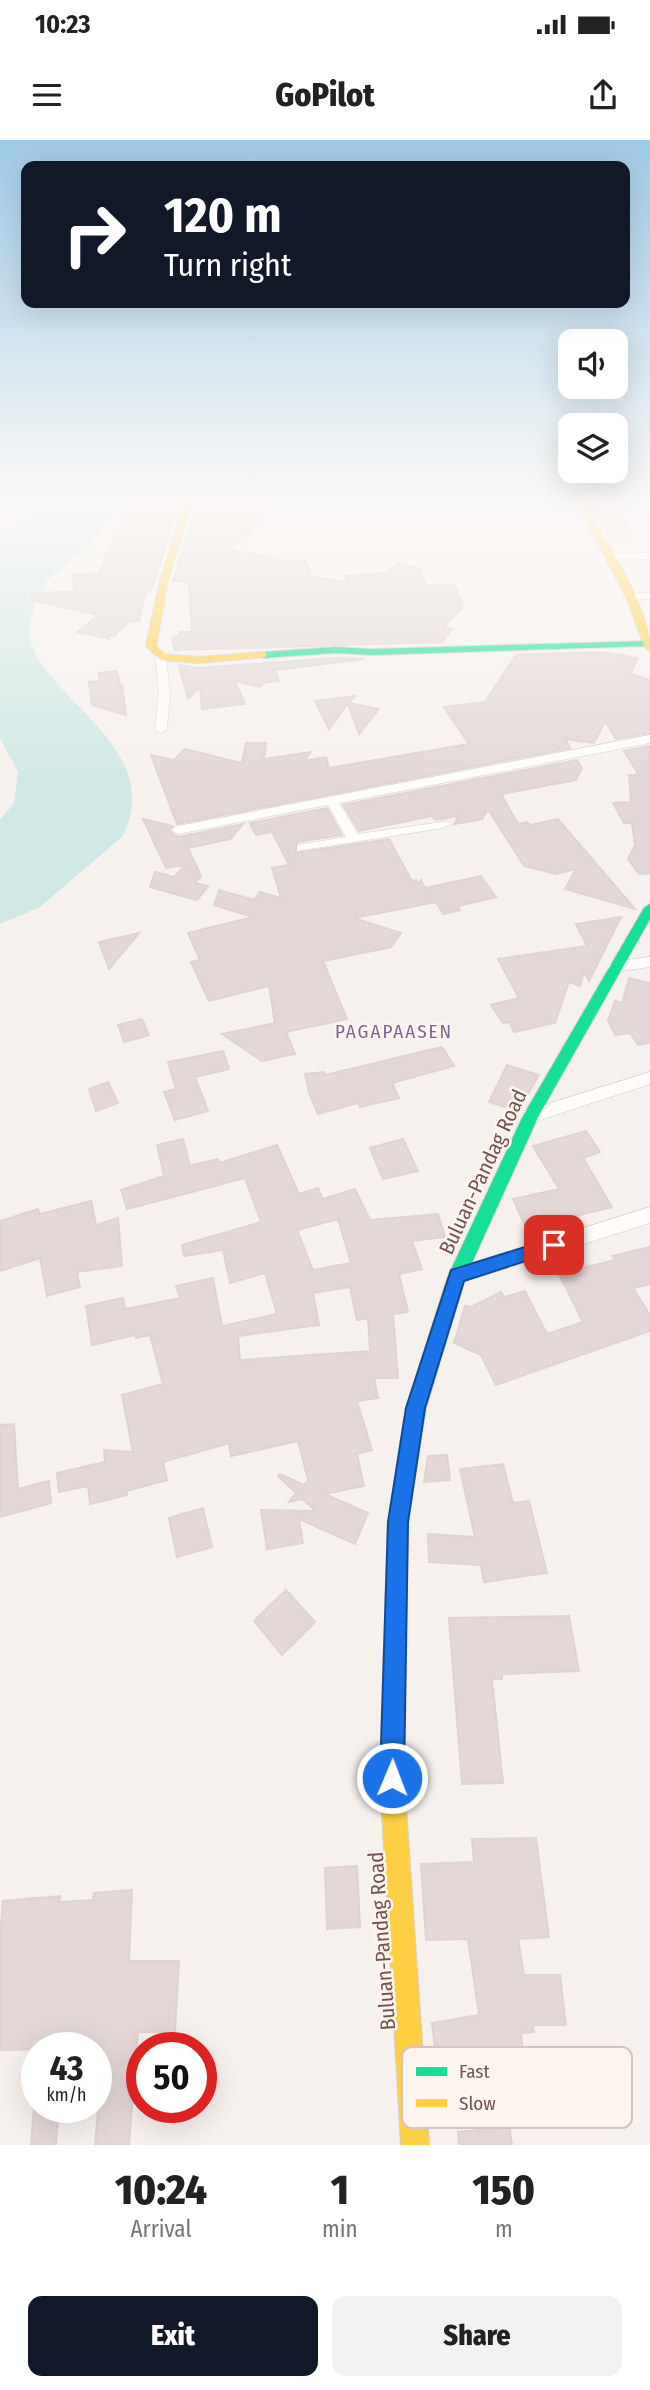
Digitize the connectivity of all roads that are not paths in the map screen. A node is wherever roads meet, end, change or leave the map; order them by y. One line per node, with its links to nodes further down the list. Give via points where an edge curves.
1 (161, 595): 5 (main road, via 151,646)
2 (650, 596): 3 (street)
3 (631, 597): 4 (main road)
4 (649, 646): 5 (main road, via 335,650 198,660)
5 (161, 657): 6 (street, via 165,674)
6 (161, 729)
7 (650, 739): 8 (street)
8 (332, 801): 10 (street); 11 (street)
9 (443, 824): 11 (street)
10 (178, 831)
11 (353, 838): 12 (street)
12 (302, 848)
13 (650, 908): 15 (main road, Buluan-Pandag Road)
14 (650, 962): 15 (street)
15 (614, 967): 17 (main road, Buluan-Pandag Road)
16 (650, 1078): 17 (street)
17 (531, 1116): 19 (main road, Buluan-Pandag Road)
18 (650, 1215): 19 (street)
19 (457, 1276): 20 (main road, Buluan-Pandag Road, via 416,1408 398,1522 392,1778)
20 (409, 2047)

